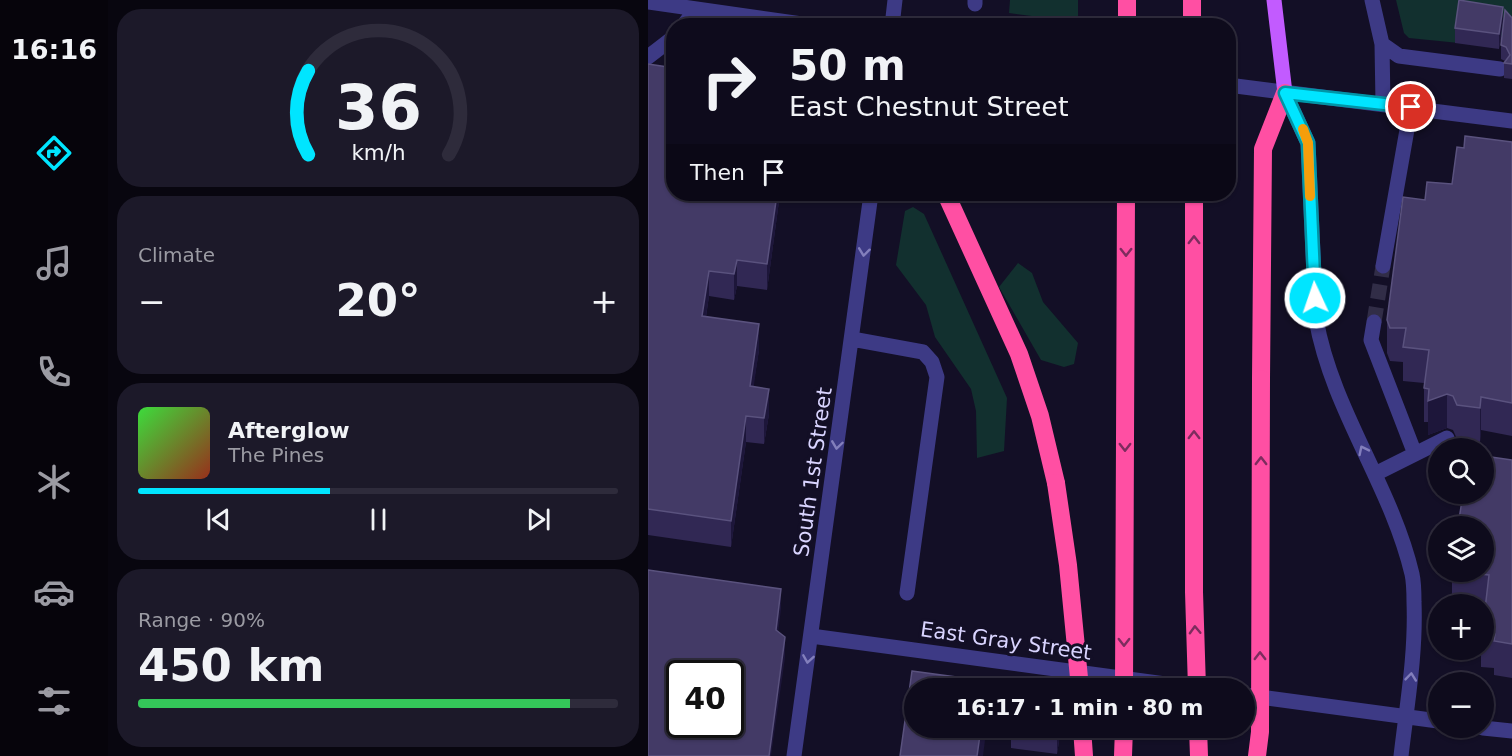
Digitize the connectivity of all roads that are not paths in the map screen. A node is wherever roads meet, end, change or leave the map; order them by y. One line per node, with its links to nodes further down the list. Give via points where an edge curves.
1 (895, 0): 11 (street)
2 (1127, 0): 12 (highway)
3 (1192, 0): 13 (highway)
4 (1274, 0): 19 (main road)
5 (1372, 0): 15 (street)
6 (648, 2): 7 (street)
7 (678, 3): 8 (street)
8 (695, 10): 9 (street); 10 (street)
9 (689, 18)
10 (756, 18)
11 (892, 18)
12 (1127, 18)
13 (1192, 18)
14 (666, 43): 16 (street)
15 (1382, 44): 17 (street, via 1399,56); 20 (street)
16 (648, 57)
17 (1500, 69)
18 (1236, 86): 19 (street)
19 (1285, 93): 20 (street); 32 (street, one-way to 19, via 1341,405 1321,348 1316,319 1308,143); 51 (highway, one-way to 19, bridge, via 1263,149)
20 (1383, 104): 21 (street)
21 (1411, 107): 22 (street); 27 (street)
22 (1512, 121)
23 (870, 201): 29 (street, South 1st Street, one-way to 29)
24 (949, 201): 35 (highway, bridge, via 1019,354 1040,416 1056,483)
25 (1126, 201): 37 (highway, one-way to 37, bridge)
26 (1194, 201): 38 (highway, one-way to 26)
27 (1383, 266)
28 (1374, 322): 31 (street, via 1371,340)
29 (852, 339): 33 (street, via 923,352 933,362 937,376); 34 (street, South 1st Street, one-way to 34)
30 (1428, 448): 31 (street)
31 (1415, 454): 32 (street)
32 (1375, 474): 40 (street, one-way to 32, via 1415,629 1413,577)
33 (908, 593)
34 (811, 636): 36 (street, East Gray Street); 47 (street, South 1st Street, one-way to 47)
35 (1079, 678)
36 (1122, 678)
37 (1124, 678)
38 (1196, 678)
39 (1255, 696): 40 (street)
40 (1406, 717): 41 (street); 52 (street)
41 (1428, 720)
42 (1494, 729): 43 (street)
43 (1512, 731)
44 (1083, 738): 48 (highway)
45 (1124, 738): 49 (highway)
46 (1198, 738): 50 (highway)
47 (794, 756)
48 (1084, 756)
49 (1124, 756)
50 (1199, 756)
51 (1257, 756)
52 (1401, 756)

